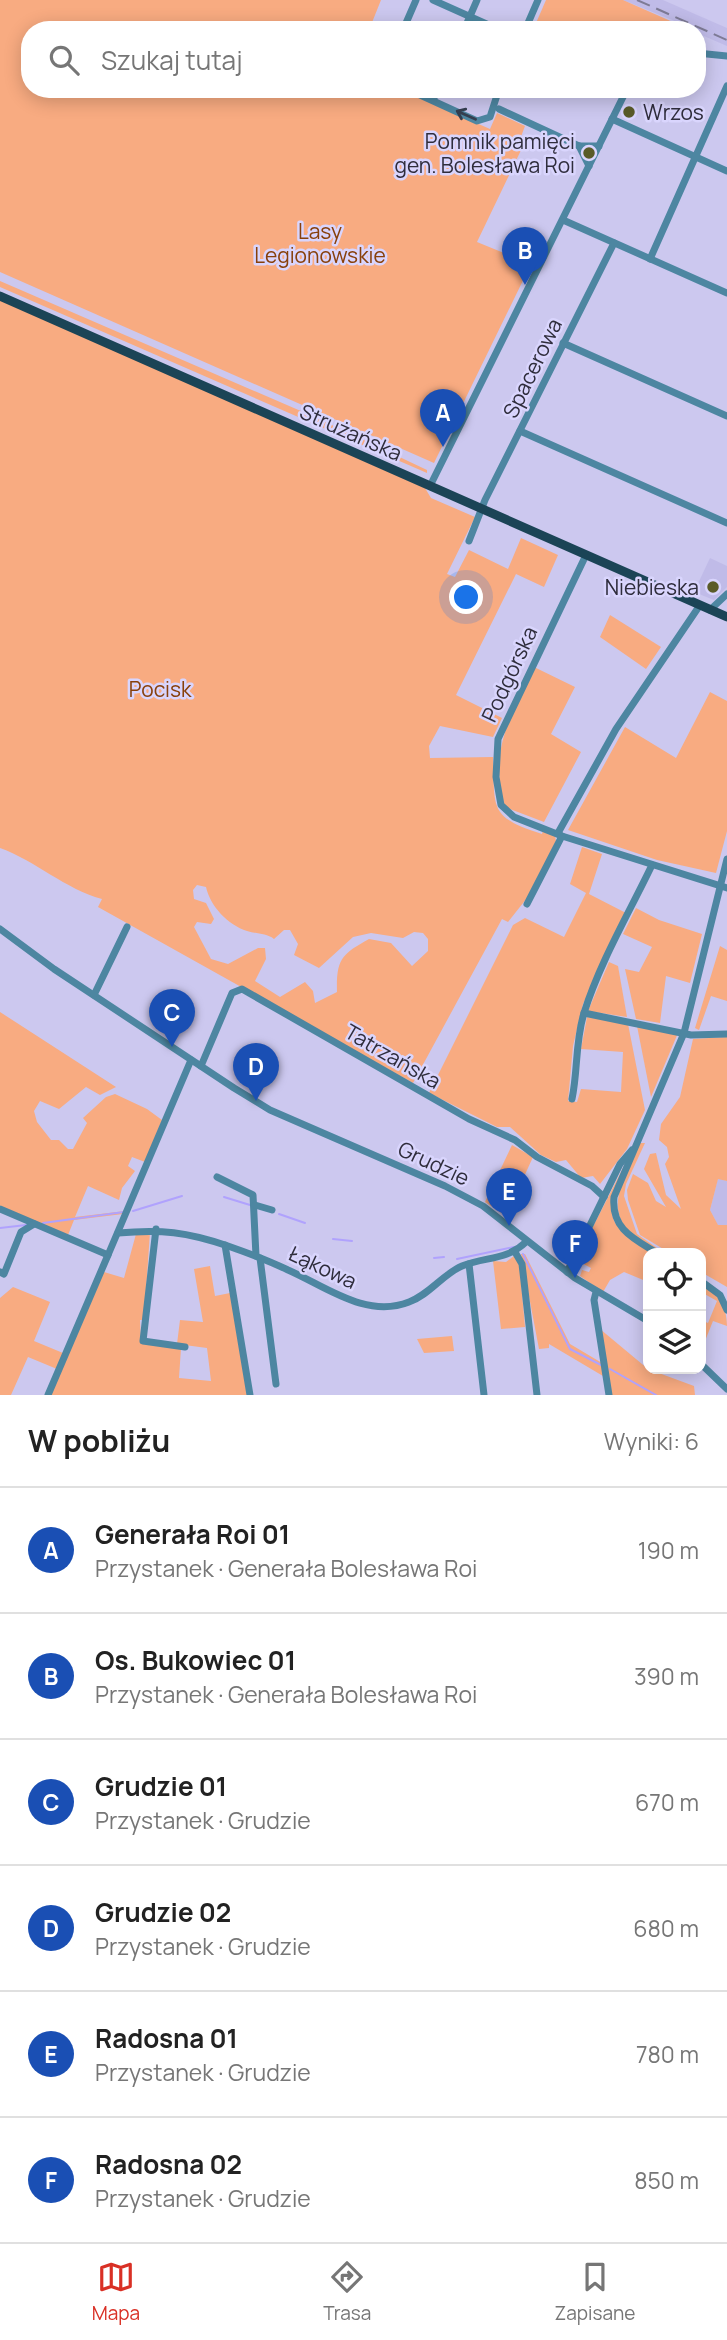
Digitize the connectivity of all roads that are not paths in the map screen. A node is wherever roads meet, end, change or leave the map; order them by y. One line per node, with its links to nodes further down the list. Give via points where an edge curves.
1 (416, 0): 6 (street)
2 (433, 0): 5 (street)
3 (477, 0): 5 (street)
4 (538, 0): 9 (street)
5 (470, 17): 7 (street); 8 (street)
6 (407, 21)
7 (468, 21)
8 (479, 21)
9 (529, 21)
10 (706, 54): 11 (street)
11 (727, 56)
12 (727, 86): 21 (street)
13 (428, 98): 16 (street)
14 (498, 98): 17 (street)
15 (622, 98): 18 (street)
16 (433, 100): 17 (street, one-way to 16, via 490,117 477,121)
17 (496, 108): 19 (street)
18 (612, 119): 20 (street); 21 (street)
19 (579, 146): 20 (street); 22 (street)
20 (598, 146): 22 (street)
21 (695, 157): 23 (street); 26 (street)
22 (589, 166): 24 (street)
23 (727, 171)
24 (562, 220): 25 (street); 32 (street)
25 (614, 243): 26 (street); 29 (street, Spacerowa)
26 (650, 259): 27 (street)
27 (727, 293)
28 (0, 296): 32 (main road, Strużańska)
29 (563, 343): 30 (street); 31 (street, Spacerowa)
30 (727, 416)
31 (520, 431): 33 (street, Spacerowa); 34 (street)
32 (430, 486): 33 (main road, Strużańska)
33 (481, 509): 35 (street, Spacerowa); 36 (main road, Strużańska)
34 (727, 523)
35 (469, 541)
36 (586, 555): 38 (main road, Strużańska); 41 (street, Podgórska, via 498,739 501,805 507,812)
37 (727, 593): 39 (street)
38 (699, 605): 39 (main road, Strużańska); 41 (street, via 617,729)
39 (710, 610): 40 (main road, Strużańska)
40 (727, 617)
41 (560, 834): 43 (street); 45 (street)
42 (727, 859): 44 (street)
43 (652, 865): 44 (street); 49 (street)
44 (724, 886): 50 (street)
45 (527, 904)
46 (127, 927): 48 (street)
47 (0, 929): 48 (street, Grudzie)
48 (94, 995): 52 (street, Grudzie)
49 (584, 1013): 50 (street); 54 (street)
50 (684, 1033): 51 (street); 55 (street)
51 (727, 1034)
52 (191, 1060): 53 (street, Grudzie); 63 (street)
53 (201, 1066): 57 (street, Tatrzańska, via 232,993 242,989 514,1140 592,1186); 64 (street, Grudzie, via 270,1110 483,1206)
54 (572, 1099)
55 (634, 1149): 57 (street, via 620,1164); 66 (street, via 614,1198 614,1211 622,1230)
56 (217, 1177): 58 (street, via 249,1192)
57 (604, 1198): 71 (street)
58 (255, 1205): 60 (street); 69 (street, Łąkowa)
59 (0, 1209): 61 (street)
60 (272, 1210)
61 (34, 1224): 68 (street); 72 (street, via 21,1232)
62 (156, 1229): 63 (street, Łąkowa); 65 (street, Łąkowa); 78 (street, via 144,1341)
63 (118, 1233): 68 (street)
64 (526, 1242): 67 (street, Łąkowa); 71 (street, Grudzie)
65 (225, 1245): 69 (street, Łąkowa); 83 (street)
66 (649, 1248)
67 (515, 1252): 70 (street, Łąkowa); 85 (street, via 522,1264)
68 (108, 1255): 82 (street)
69 (258, 1257): 70 (street, Łąkowa, via 336,1296 387,1306 410,1302 450,1272); 80 (street)
70 (469, 1264): 84 (street)
71 (567, 1272): 74 (street, Grudzie)
72 (2, 1273)
73 (706, 1284): 75 (street)
74 (596, 1292): 77 (street, Grudzie); 86 (street)
75 (726, 1302): 76 (street)
76 (727, 1310)
77 (643, 1318)
78 (185, 1347)
79 (706, 1369): 81 (street)
80 (276, 1384)
81 (727, 1389)
82 (48, 1395)
83 (250, 1395)
84 (484, 1395)
85 (537, 1395)
86 (609, 1395)

